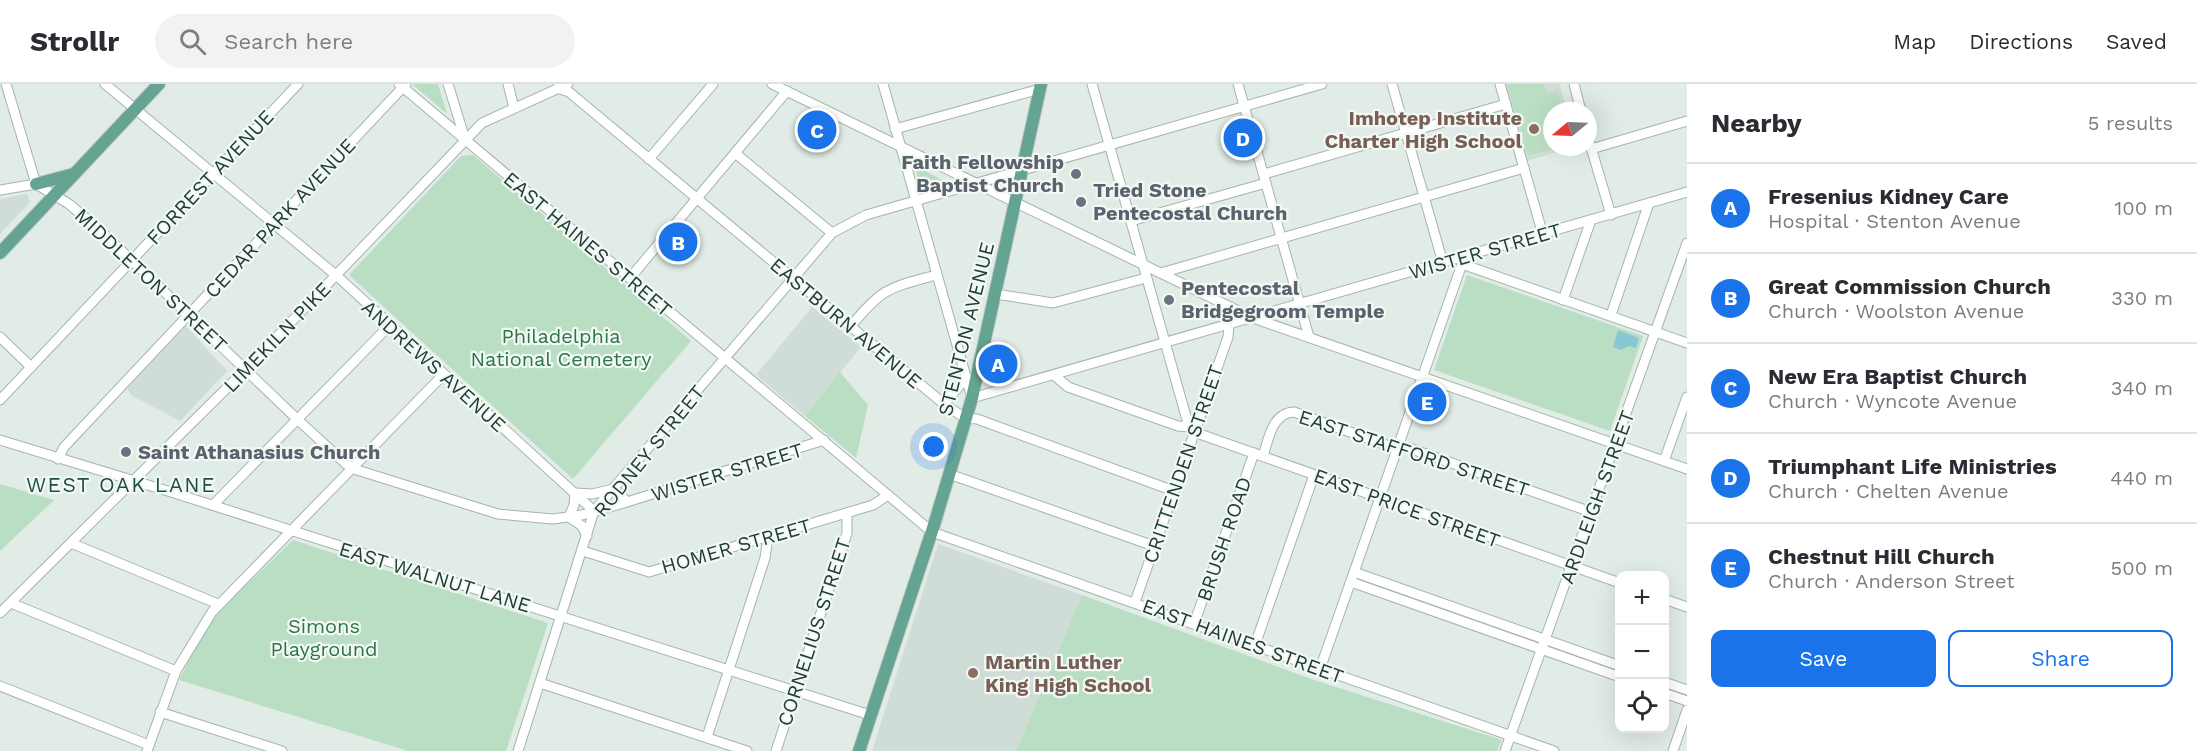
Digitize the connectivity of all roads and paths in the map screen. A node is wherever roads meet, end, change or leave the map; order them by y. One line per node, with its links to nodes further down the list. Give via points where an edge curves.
1 (6, 84): 42 (street)
2 (105, 84): 25 (street, ANDREWS AVENUE)
3 (159, 84): 25 (main road)
4 (298, 84): 38 (street, FORREST AVENUE)
5 (448, 84): 29 (street)
6 (508, 84): 24 (street)
7 (568, 84): 18 (street, LIMEKILN PIKE)
8 (713, 84): 35 (street)
9 (772, 84): 20 (street)
10 (883, 84): 27 (street)
11 (1092, 84): 30 (street)
12 (1238, 84): 23 (street)
13 (1322, 84): 23 (street)
14 (1392, 84): 28 (street)
15 (1500, 84): 22 (street)
16 (1574, 84): 21 (street)
17 (403, 85): 29 (street, EAST HAINES STREET); 54 (street, CEDAR PARK AVENUE)
18 (556, 87): 24 (street, LIMEKILN PIKE); 35 (street, EASTBURN AVENUE, via 570,92)
19 (1040, 87): 27 (street); 37 (main road, STENTON AVENUE)
20 (787, 91): 31 (street); 33 (street)
21 (1579, 102)
22 (1506, 104): 28 (street); 36 (street)
23 (1244, 106): 30 (street); 40 (street)
24 (514, 108): 29 (street, LIMEKILN PIKE, via 482,123)
25 (135, 109): 38 (street, ANDREWS AVENUE); 39 (main road)
26 (1687, 121): 32 (street)
27 (895, 129): 31 (street)
28 (1407, 132): 40 (street); 46 (street)
29 (465, 141): 66 (street, LIMEKILN PIKE); 69 (street, EAST HAINES STREET)
30 (1109, 145): 37 (street); 53 (street)
31 (900, 146): 41 (street); 48 (street)
32 (1597, 147)
33 (735, 153): 47 (street); 55 (street)
34 (1593, 156): 51 (street)
35 (649, 159): 47 (street, EASTBURN AVENUE)
36 (1524, 168): 46 (street); 56 (street)
37 (1023, 170): 41 (street); 49 (main road, STENTON AVENUE)
38 (213, 173): 54 (street, ANDREWS AVENUE); 60 (street, FORREST AVENUE)
39 (74, 174): 42 (main road); 45 (main road)
40 (1265, 178): 53 (street); 57 (street)
41 (977, 183): 48 (street); 49 (street)
42 (36, 184): 43 (street); 45 (street, MIDDLETON STREET)
43 (0, 190)
44 (1687, 192): 50 (street, WISTER STREET)
45 (54, 195): 59 (main road); 60 (street, MIDDLETON STREET)
46 (1425, 196): 57 (street); 62 (street)
47 (697, 198): 67 (street, EASTBURN AVENUE); 69 (street)
48 (916, 201): 55 (street, via 866,215); 65 (street)
49 (1017, 203): 63 (street); 70 (main road, STENTON AVENUE)
50 (1649, 203): 51 (street, WISTER STREET); 74 (street)
51 (1611, 215): 52 (street, WISTER STREET)
52 (1591, 220): 56 (street, WISTER STREET); 71 (street)
53 (1131, 221): 63 (street)
54 (275, 224): 66 (street, ANDREWS AVENUE); 73 (street, CEDAR PARK AVENUE)
55 (832, 233): 67 (street, RODNEY STREET)
56 (1543, 235): 61 (street, WISTER STREET)
57 (1282, 238): 64 (street); 72 (street)
58 (1687, 243): 79 (street, ARDLEIGH STREET)
59 (0, 253)
60 (132, 260): 73 (street, MIDDLETON STREET); 87 (street, FORREST AVENUE)
61 (1462, 261): 62 (street, WISTER STREET); 71 (street); 91 (street)
62 (1443, 263): 72 (street, WISTER STREET)
63 (1143, 264): 64 (street); 68 (street)
64 (1161, 273): 75 (street)
65 (936, 275): 78 (street, via 888,288); 86 (street)
66 (337, 276): 77 (street, ANDREWS AVENUE); 88 (street, LIMEKILN PIKE)
67 (792, 278): 78 (street, EASTBURN AVENUE); 85 (street, RODNEY STREET)
68 (1146, 278): 70 (street, via 1053,303); 83 (street)
69 (630, 279): 85 (street, EAST HAINES STREET)
70 (996, 294): 84 (main road, STENTON AVENUE)
71 (1563, 300): 74 (street)
72 (1300, 305): 75 (street, WISTER STREET); 81 (street)
73 (189, 315): 88 (street, MIDDLETON STREET); 105 (street, CEDAR PARK AVENUE, via 64,447)
74 (1611, 315): 79 (street)
75 (1253, 318): 76 (street, WISTER STREET); 81 (street)
76 (1228, 325): 83 (street, WISTER STREET); 99 (street, CRITTENDEN STREET, via 1228,337)
77 (389, 326): 89 (street, ANDREWS AVENUE); 98 (street)
78 (850, 326): 96 (street, EASTBURN AVENUE)
79 (1655, 332): 82 (street); 102 (street, ARDLEIGH STREET)
80 (0, 337): 87 (street)
81 (1309, 337): 91 (street)
82 (1687, 343)
83 (1164, 344): 90 (street, WISTER STREET); 99 (street)
84 (984, 353): 86 (street, via 973,359); 94 (main road, STENTON AVENUE)
85 (726, 358): 101 (street, EAST HAINES STREET); 112 (street, RODNEY STREET)
86 (961, 359): 92 (street)
87 (31, 367): 95 (street, FORREST AVENUE)
88 (246, 370): 98 (street, MIDDLETON STREET); 111 (street, LIMEKILN PIKE)
89 (443, 375): 107 (street); 114 (street, ANDREWS AVENUE)
90 (1054, 375): 94 (street, WISTER STREET); 99 (street, EAST PRICE STREET, via 1068,387)
91 (1423, 377): 102 (street); 103 (street)
92 (966, 378): 94 (street); 96 (street)
93 (1687, 397): 106 (street)
94 (972, 398): 97 (main road, STENTON AVENUE)
95 (0, 400)
96 (944, 404): 97 (street, EASTBURN AVENUE)
97 (964, 418): 109 (main road, STENTON AVENUE); 113 (street, EASTBURN AVENUE)
98 (298, 420): 107 (street, MIDDLETON STREET); 118 (street)
99 (1191, 429): 104 (street, EAST PRICE STREET); 113 (street, CRITTENDEN STREET)
100 (0, 440): 105 (street, EAST WALNUT LANE)
101 (824, 440): 115 (street, EAST HAINES STREET); 117 (street, WISTER STREET)
102 (1616, 444): 106 (street); 120 (street, ARDLEIGH STREET)
103 (1398, 447): 104 (street, EAST STAFFORD STREET, via 1287,412 1276,421); 116 (street); 120 (street, EAST STAFFORD STREET)
104 (1259, 455): 110 (street, EAST PRICE STREET); 140 (street, BRUSH ROAD)
105 (58, 459): 111 (street, EAST WALNUT LANE)
106 (1664, 461): 108 (street)
107 (353, 468): 122 (street, MIDDLETON STREET, via 498,514 540,519); 123 (street)
108 (1687, 469)
109 (949, 474): 124 (main road, STENTON AVENUE); 128 (street)
110 (1314, 475): 116 (street, EAST PRICE STREET); 141 (street)
111 (133, 481): 118 (street, EAST WALNUT LANE); 127 (street, LIMEKILN PIKE)
112 (614, 489): 114 (street); 117 (street); 119 (street, RODNEY STREET)
113 (1174, 490): 128 (street, CRITTENDEN STREET)
114 (575, 494): 119 (street, ANDREWS AVENUE); 122 (street)
115 (888, 495): 121 (street, HOMER STREET, via 873,505); 124 (street, EAST HAINES STREET)
116 (1380, 498): 130 (street, EAST PRICE STREET); 131 (street)
117 (627, 502): 119 (street, WISTER STREET)
118 (213, 505): 123 (street, EAST WALNUT LANE)
119 (594, 512): 122 (street, MIDDLETON STREET); 125 (street, RODNEY STREET)
120 (1591, 512): 130 (street, ARDLEIGH STREET)
121 (847, 513): 126 (street, HOMER STREET); 152 (street, CORNELIUS STREET, via 847,533)
122 (568, 517): 125 (street, via 582,526)
123 (290, 531): 136 (street); 139 (street, EAST WALNUT LANE)
124 (932, 532): 134 (street, EAST HAINES STREET); 157 (main road, STENTON AVENUE)
125 (587, 536): 129 (street, RODNEY STREET)
126 (768, 537): 129 (street, HOMER STREET, via 649,572); 145 (street, via 765,558)
127 (71, 543): 135 (street, LIMEKILN PIKE); 136 (street)
128 (1154, 546): 134 (street, CRITTENDEN STREET)
129 (583, 551): 139 (street, RODNEY STREET)
130 (1572, 566): 132 (street, EAST PRICE STREET); 142 (street, ARDLEIGH STREET)
131 (1352, 577): 142 (street); 144 (street)
132 (1615, 581)
133 (1669, 600): 137 (street)
134 (1135, 602): 140 (street, EAST HAINES STREET)
135 (11, 603): 138 (street, LIMEKILN PIKE); 146 (street)
136 (218, 604): 146 (street)
137 (1687, 607)
138 (0, 613)
139 (561, 617): 145 (street, EAST WALNUT LANE); 148 (street, RODNEY STREET)
140 (1194, 624): 141 (street, EAST HAINES STREET)
141 (1255, 645): 144 (street, EAST HAINES STREET)
142 (1544, 645): 143 (street); 147 (street); 158 (street, ARDLEIGH STREET)
143 (1615, 665)
144 (1320, 669): 158 (street, EAST HAINES STREET)
145 (729, 670): 152 (street, EAST WALNUT LANE); 159 (street)
146 (176, 671): 156 (street)
147 (1615, 675)
148 (540, 683): 159 (street); 161 (street, RODNEY STREET)
149 (1669, 683): 151 (street)
150 (0, 686): 160 (street)
151 (1687, 690)
152 (796, 691): 157 (street, EAST WALNUT LANE); 164 (street, CORNELIUS STREET)
153 (1669, 694): 154 (street)
154 (1687, 701)
155 (1687, 710): 168 (street)
156 (160, 712): 160 (street); 162 (street)
157 (870, 715): 165 (main road, STENTON AVENUE)
158 (1511, 736): 166 (street, ARDLEIGH STREET); 167 (street, EAST HAINES STREET)
159 (707, 737): 163 (street)
160 (148, 748)
161 (521, 750)
162 (282, 751)
163 (747, 751)
164 (776, 751)
165 (859, 751)
166 (1505, 751)
167 (1554, 751)
168 (1673, 751)

